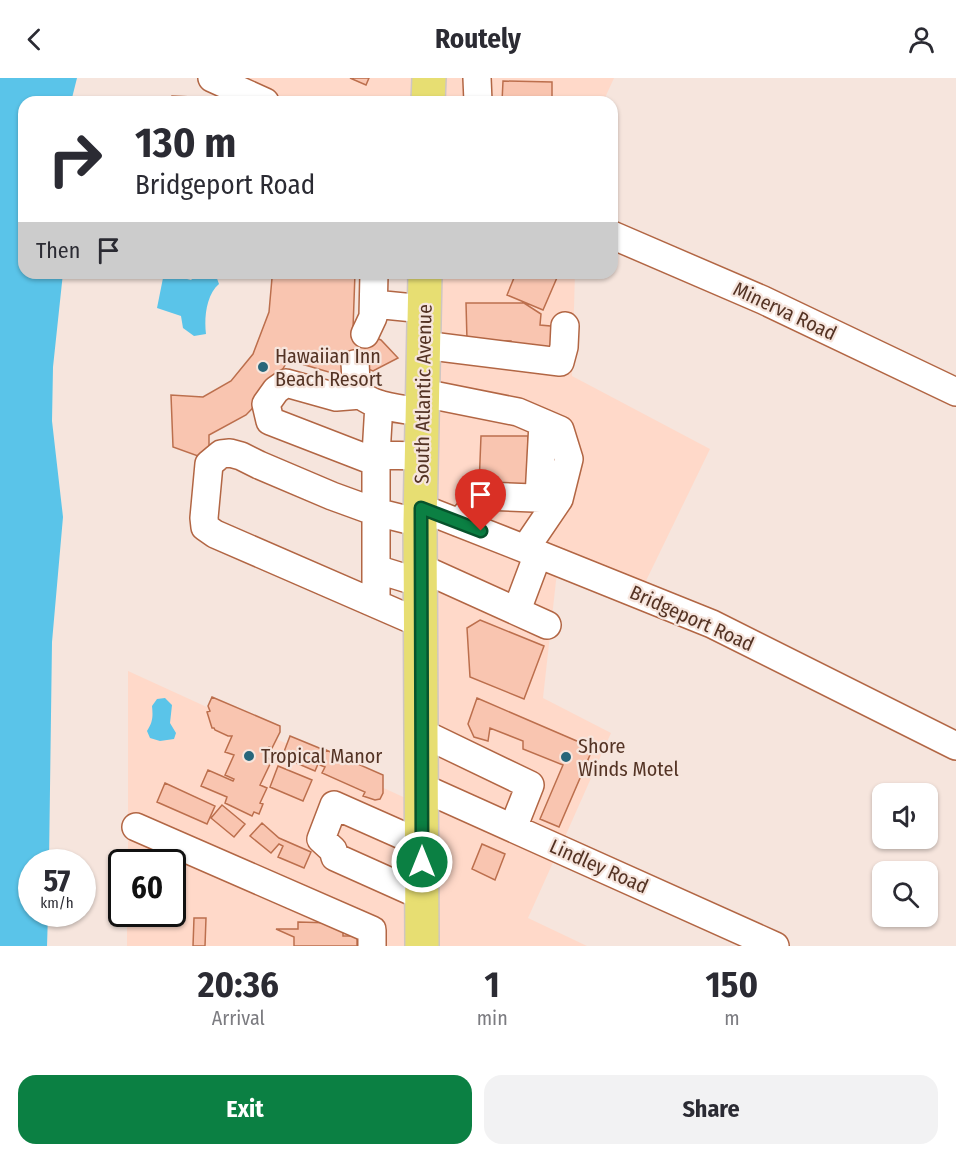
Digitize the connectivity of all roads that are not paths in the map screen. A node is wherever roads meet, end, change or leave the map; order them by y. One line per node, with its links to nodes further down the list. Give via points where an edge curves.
1 (212, 78): 4 (street)
2 (429, 78): 5 (main road)
3 (477, 78): 6 (street)
4 (250, 96)
5 (428, 96)
6 (478, 96)
7 (618, 238): 16 (street, Minerva Road, via 763,300)
8 (374, 279): 10 (street)
9 (425, 279): 11 (main road, South Atlantic Avenue)
10 (374, 304): 11 (street); 13 (street)
11 (424, 309): 14 (main road, South Atlantic Avenue)
12 (565, 326): 14 (street, via 560,362)
13 (366, 334)
14 (423, 345): 18 (main road, South Atlantic Avenue)
15 (355, 364): 17 (street, via 357,390)
16 (956, 393)
17 (370, 400): 18 (street); 20 (street); 20 (street, via 336,397 286,383 266,404 270,421)
18 (422, 403): 19 (main road, South Atlantic Avenue); 21 (street, via 518,412 543,423)
19 (421, 456): 20 (street); 23 (main road, South Atlantic Avenue)
20 (376, 458): 22 (street)
21 (549, 499): 24 (street, via 483,496); 25 (street)
22 (376, 512): 23 (street, Bridgeport Road); 26 (street); 28 (street, Bridgeport Road, via 241,456 221,454 208,464 205,528)
23 (420, 515): 24 (street, Bridgeport Road); 27 (main road, South Atlantic Avenue)
24 (459, 523): 25 (street, Bridgeport Road)
25 (532, 551): 29 (street); 33 (street, Bridgeport Road, via 712,624)
26 (376, 569): 27 (street); 28 (street)
27 (421, 575): 29 (street); 30 (main road, South Atlantic Avenue)
28 (376, 604): 30 (street)
29 (518, 610): 31 (street)
30 (422, 624): 32 (main road, South Atlantic Avenue)
31 (547, 625)
32 (422, 733): 34 (main road, South Atlantic Avenue); 36 (street, via 530,785)
33 (956, 746)
34 (422, 787): 36 (street, Lindley Road); 37 (main road, South Atlantic Avenue)
35 (136, 827): 39 (street, via 372,930)
36 (513, 828): 41 (street, Lindley Road)
37 (422, 844): 38 (main road, South Atlantic Avenue); 38 (street, via 334,805 321,839 335,857)
38 (422, 896): 40 (main road, South Atlantic Avenue)
39 (372, 946)
40 (422, 946)
41 (775, 946)

